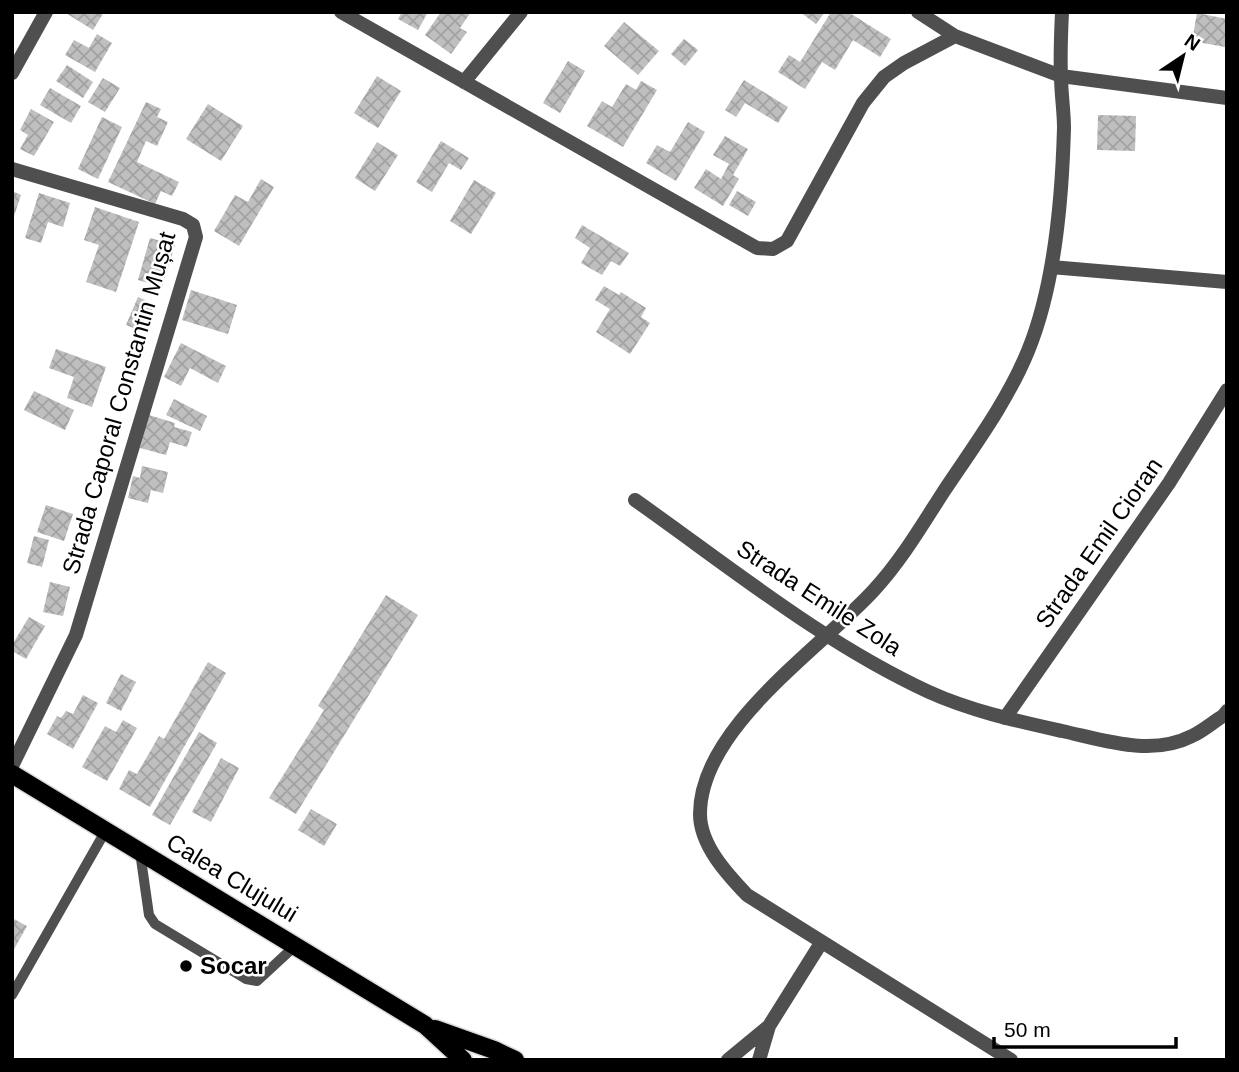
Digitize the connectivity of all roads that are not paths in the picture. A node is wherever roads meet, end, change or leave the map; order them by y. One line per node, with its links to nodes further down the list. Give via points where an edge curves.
1 (46, 12): 7 (street)
2 (341, 12): 9 (street)
3 (521, 12): 9 (street)
4 (918, 12): 6 (street)
5 (1062, 12): 8 (street)
6 (955, 36): 8 (street); 9 (street, via 884,77 863,103 787,241 773,249 757,248)
7 (12, 73)
8 (1060, 76): 10 (street); 12 (street, via 1062,172)
9 (464, 82)
10 (1227, 98)
11 (12, 169): 19 (street, Strada Caporal Constantin Mușat, via 183,219 193,225 196,237 76,635)
12 (1051, 267): 13 (street); 16 (street, via 1029,350 998,409 894,566)
13 (1227, 282)
14 (1227, 390): 18 (street, Strada Emil Cioran, via 1169,483)
15 (635, 500): 16 (street, Strada Emile Zola)
16 (827, 636): 18 (street, Strada Emile Zola, via 931,693); 23 (street, via 729,735 713,763 700,816 707,841 747,895)
17 (1227, 710): 18 (street, Strada Emile Zola, via 1192,736 1137,747)
18 (1005, 718)
19 (12, 766)
20 (12, 774): 21 (main road, Calea Clujului)
21 (107, 830): 22 (main road, Calea Clujului); 25 (lane)
22 (140, 852): 24 (main road, Calea Clujului); 24 (lane, via 149,915 155,924 246,979 257,981)
23 (821, 943): 27 (street); 32 (street)
24 (296, 945): 26 (main road, Calea Clujului)
25 (12, 995)
26 (425, 1026): 28 (main road, Calea Clujului); 29 (main road, Calea Clujului)
27 (769, 1026): 30 (street); 31 (street)
28 (463, 1060)
29 (514, 1060)
30 (729, 1060)
31 (759, 1060)
32 (1011, 1060)

